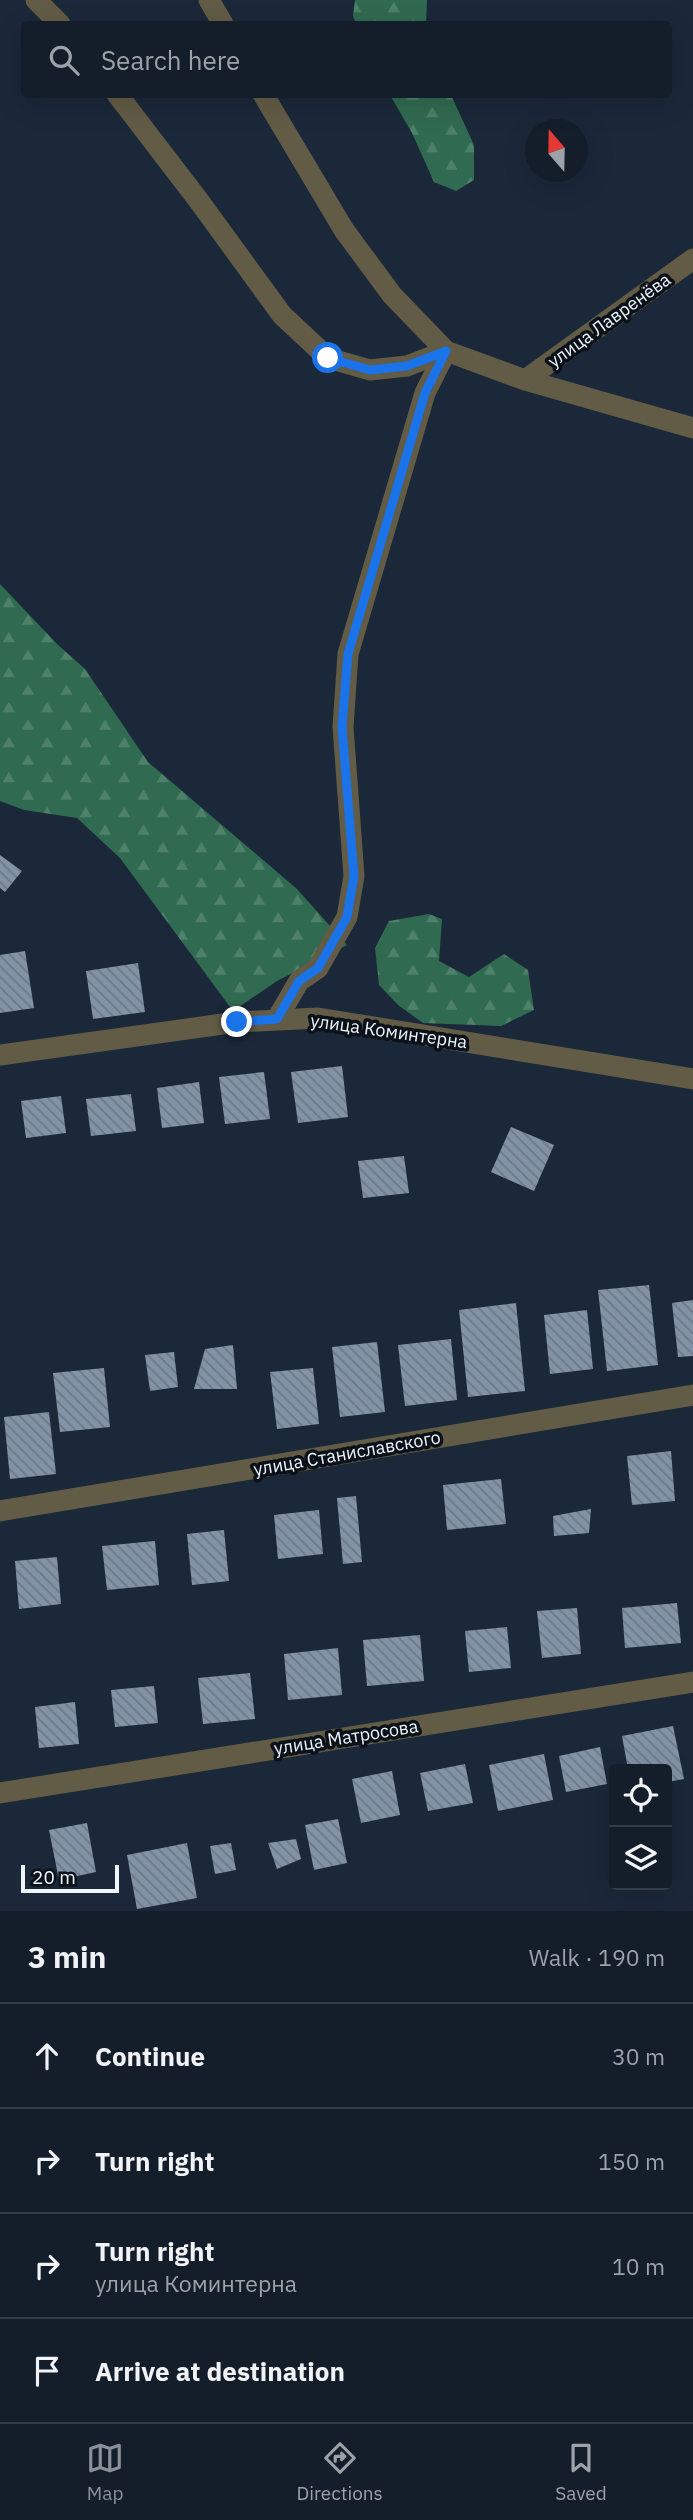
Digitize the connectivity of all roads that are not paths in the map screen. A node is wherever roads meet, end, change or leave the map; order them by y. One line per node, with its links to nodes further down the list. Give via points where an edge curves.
1 (36, 0): 3 (street)
2 (209, 0): 4 (street)
3 (57, 21)
4 (221, 21)
5 (120, 98): 8 (street, via 282,315 328,358 370,370 407,366)
6 (265, 98): 8 (street, via 344,230 392,295)
7 (693, 259): 9 (street, улица Лавренёва)
8 (446, 351): 9 (street); 11 (street, via 425,393 348,654 342,727 354,876 347,917 318,968 299,981)
9 (525, 380): 10 (street)
10 (693, 428)
11 (277, 1019): 12 (street, улица Коминтерна); 13 (street, улица Коминтерна, via 318,1018)
12 (0, 1055)
13 (693, 1079)
14 (693, 1395): 15 (street, улица Станиславского)
15 (0, 1511)
16 (693, 1682): 17 (street, улица Матросова)
17 (0, 1793)

